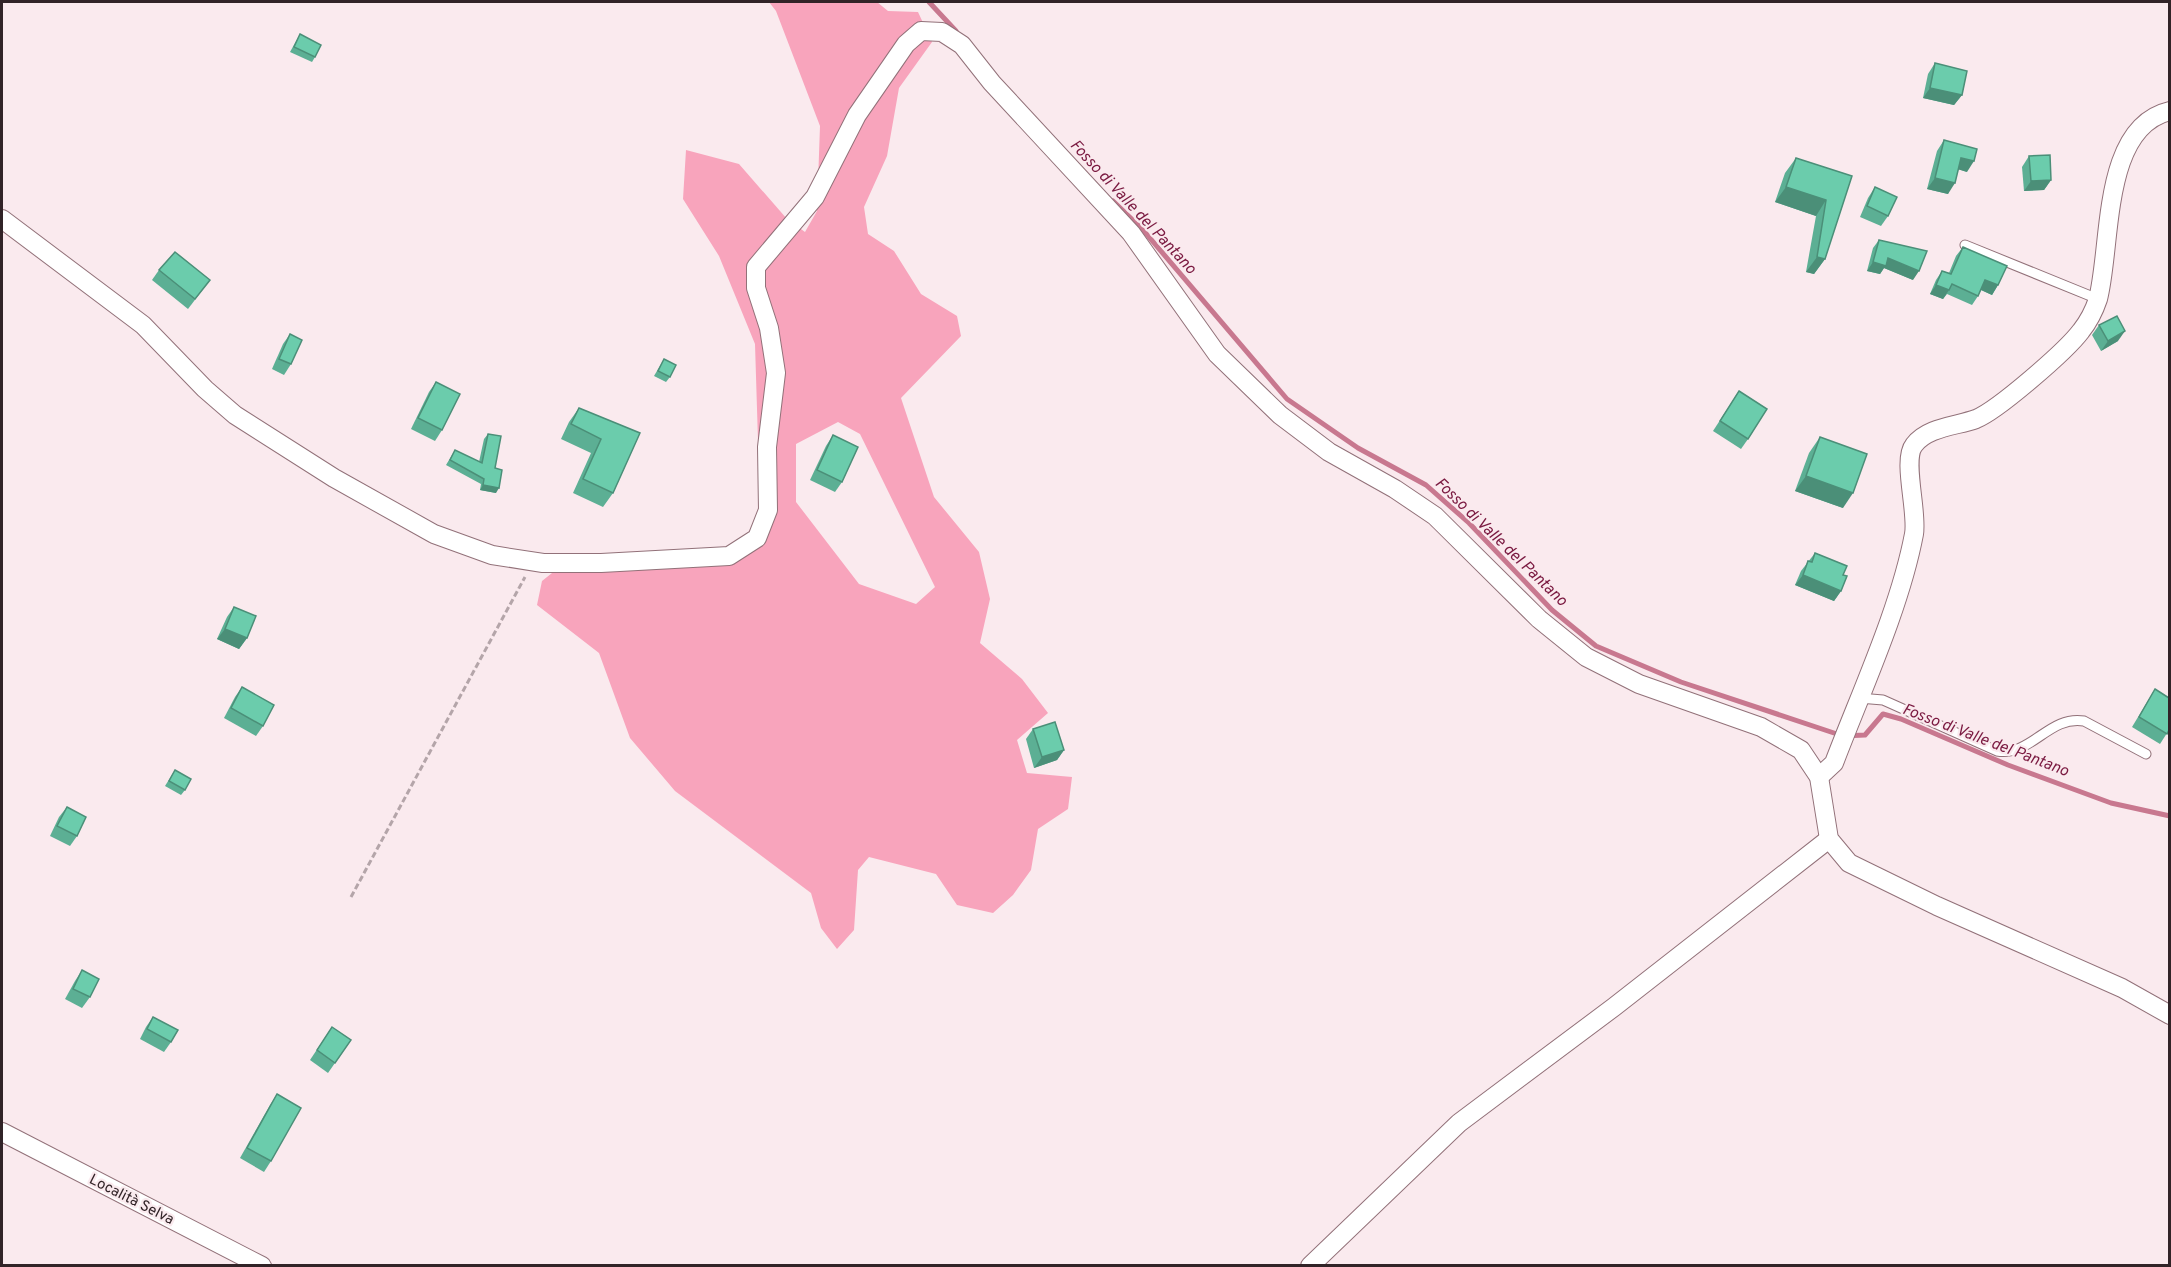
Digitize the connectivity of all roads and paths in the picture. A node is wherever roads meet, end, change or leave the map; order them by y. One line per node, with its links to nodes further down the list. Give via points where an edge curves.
1 (2169, 111): 4 (street, via 2140,126 2122,158)
2 (2, 219): 5 (street, via 143,325 212,396 254,428 435,534 479,551)
3 (1965, 244): 4 (lane)
4 (2098, 299): 6 (street, via 2093,315 2080,333 2004,401 1979,418 1929,433 1914,445 1909,459 1916,515 1914,534 1900,588)
5 (534, 562): 8 (street, via 718,558 737,553 757,538 768,510 767,447 776,373 769,328 756,288 756,267 815,197 857,115 906,44 915,34 934,30 962,45 1149,255 1217,354 1280,415 1329,452 1435,516 1539,619 1586,657 1639,684 1771,732 1801,750); 10 (path)
6 (1858, 698): 7 (lane, via 1883,700 1997,751 2018,750 2064,721 2076,720); 8 (street, via 1834,763)
7 (2145, 754)
8 (1820, 777): 9 (street)
9 (1829, 839): 11 (street, via 1842,857 1858,868 2122,988); 14 (street, via 1459,1123)
10 (351, 897)
11 (2169, 1015)
12 (2, 1132): 13 (street, Località Selva)
13 (262, 1266)
14 (1310, 1266)

